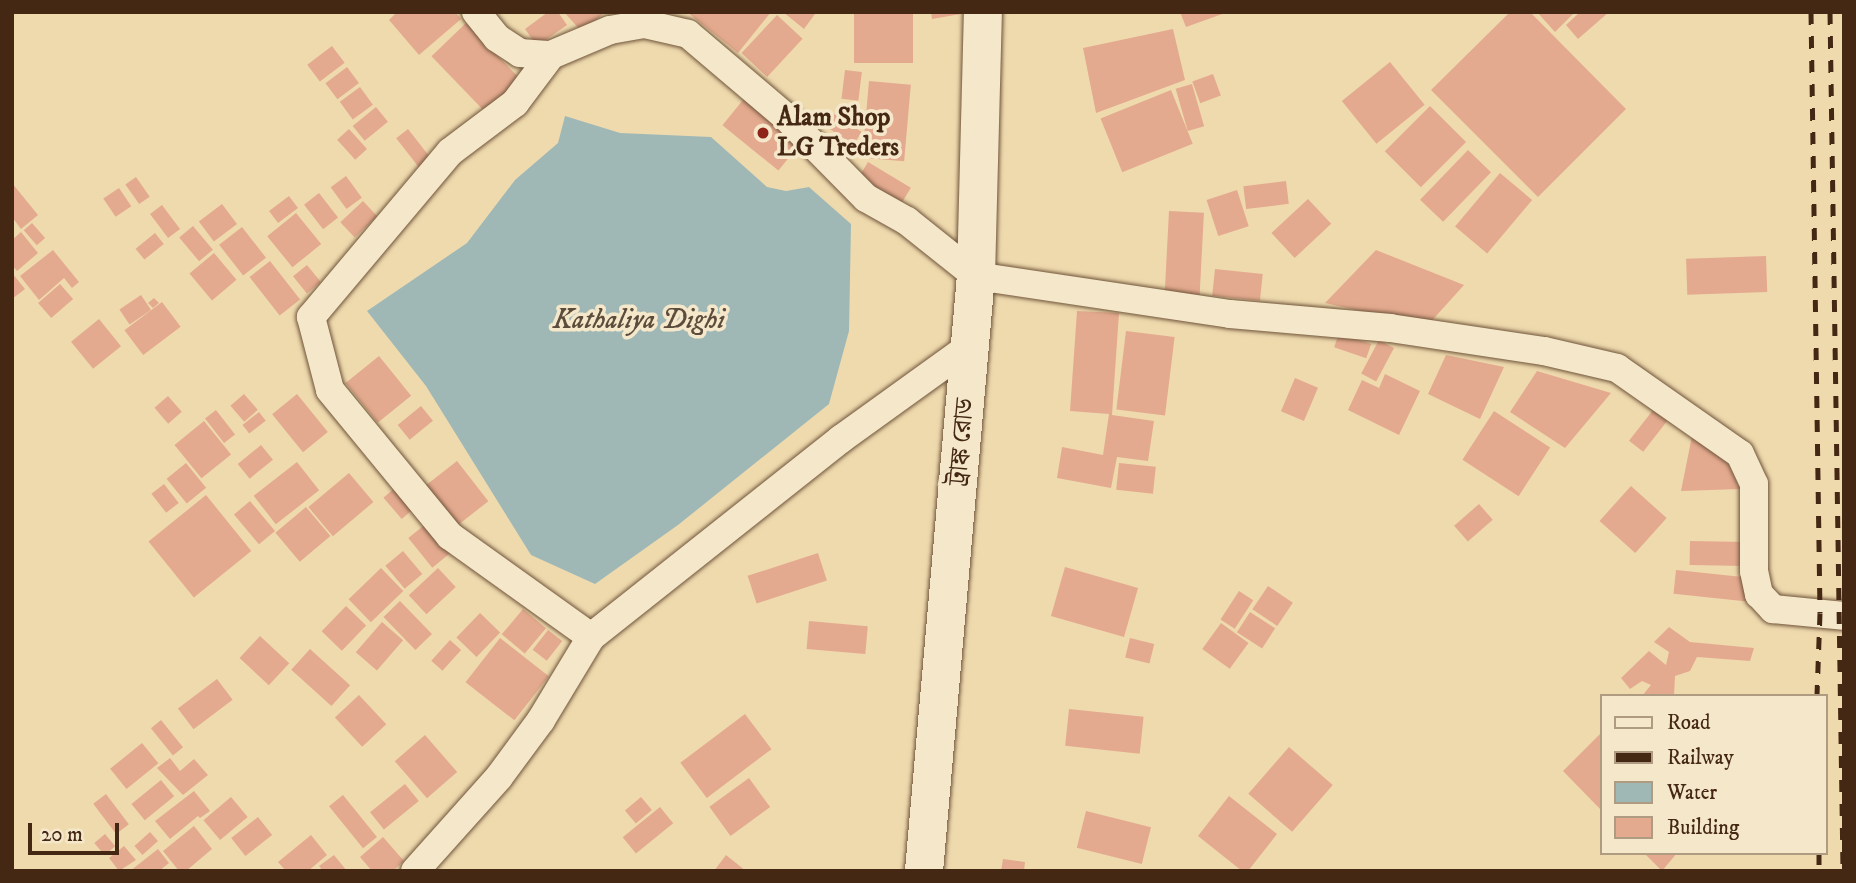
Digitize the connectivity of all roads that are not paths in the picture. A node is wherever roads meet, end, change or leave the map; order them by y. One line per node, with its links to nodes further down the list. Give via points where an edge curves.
1 (476, 12): 3 (street, via 497,38 520,53)
2 (983, 12): 4 (main road, ট্রাঙ্ক রোড)
3 (551, 55): 4 (street, via 610,30 645,24 688,34 786,117 866,198 907,221); 7 (street, via 515,103 450,152 311,317 330,390 450,536)
4 (976, 276): 5 (main road, ট্রাঙ্ক রোড); 6 (street, via 1230,314 1415,332 1544,351 1617,368 1740,454 1754,484 1754,571 1759,594 1773,608)
5 (970, 346): 7 (street, via 841,439); 9 (main road, ট্রাঙ্ক রোড)
6 (1844, 616)
7 (591, 637): 8 (street, via 541,720 499,777)
8 (415, 871)
9 (925, 871)

